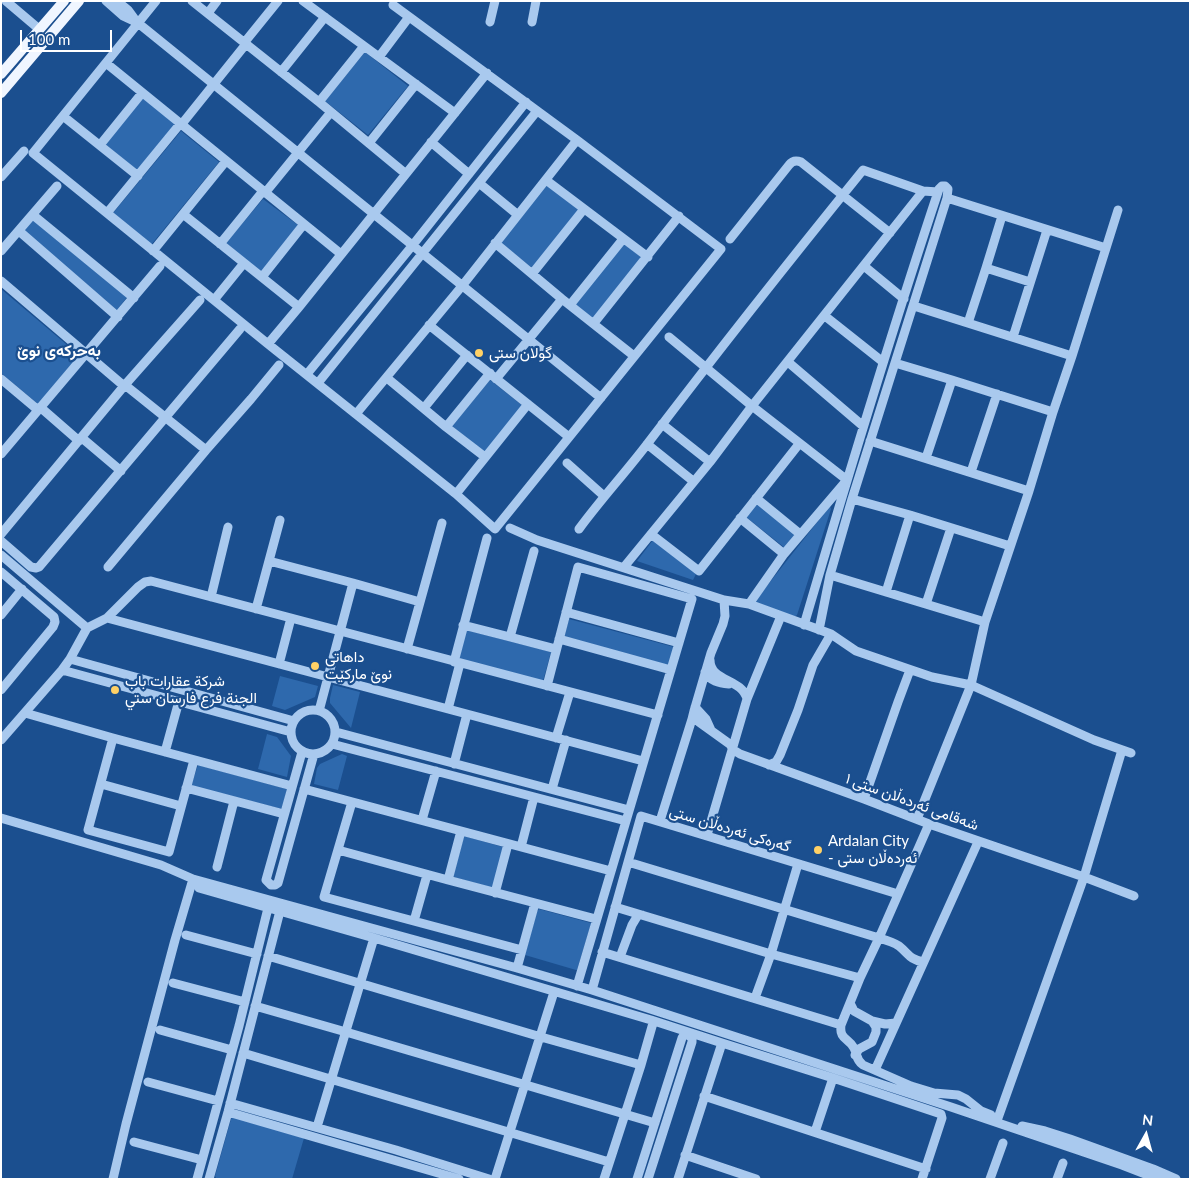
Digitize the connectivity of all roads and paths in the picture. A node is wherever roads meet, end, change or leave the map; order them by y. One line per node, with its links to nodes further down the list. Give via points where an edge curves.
1 (6, 1): 20 (street)
2 (64, 1): 20 (main road)
3 (79, 1): 31 (main road)
4 (106, 1): 19 (street, via 123,16)
5 (117, 1): 19 (street)
6 (156, 1): 19 (street)
7 (192, 1): 14 (street)
8 (217, 1): 14 (street)
9 (278, 1): 21 (street)
10 (302, 1): 15 (street)
11 (495, 1): 17 (street)
12 (536, 1): 18 (street)
13 (393, 5): 16 (street)
14 (208, 13): 21 (street)
15 (325, 17): 22 (street); 25 (street)
16 (409, 17): 23 (street); 26 (street)
17 (490, 22)
18 (532, 22)
19 (138, 23): 24 (street); 28 (street)
20 (39, 30): 27 (main road)
21 (245, 43): 25 (street); 28 (street)
22 (364, 46): 23 (street); 32 (street)
23 (379, 57): 29 (street)
24 (106, 63): 30 (street); 37 (street)
25 (280, 72): 32 (street)
26 (486, 73): 33 (street); 36 (street)
27 (1, 74)
28 (214, 84): 38 (street); 44 (street)
29 (416, 84): 36 (street); 41 (street)
30 (142, 92): 38 (street); 42 (street)
31 (1, 93)
32 (319, 102): 35 (street)
33 (526, 102): 34 (street); 47 (street)
34 (537, 111): 39 (street); 51 (street)
35 (330, 112): 41 (street); 44 (street)
36 (455, 113): 40 (street)
37 (63, 116): 42 (street); 60 (street, via 33,153)
38 (180, 125): 45 (street); 48 (street)
39 (577, 140): 50 (street); 65 (street)
40 (431, 142): 46 (street); 47 (street)
41 (369, 144): 46 (street)
42 (100, 145): 48 (street)
43 (24, 151): 49 (street)
44 (297, 153): 53 (street); 63 (street)
45 (226, 161): 53 (street); 62 (street)
46 (406, 174): 63 (street)
47 (469, 174): 75 (street)
48 (138, 176): 60 (street)
49 (1, 177)
50 (546, 180): 58 (street); 64 (street)
51 (479, 183): 64 (street); 80 (street)
52 (57, 186): 61 (street)
53 (264, 192): 67 (street); 74 (street)
54 (923, 192): 55 (street); 56 (street, via 863,170); 70 (street)
55 (938, 192): 57 (street, via 942,186 947,186); 92 (street)
56 (842, 196): 70 (street); 72 (street, via 800,162 792,162); 116 (street)
57 (947, 198): 66 (street); 96 (street)
58 (584, 209): 71 (street); 86 (street)
59 (1118, 210): 76 (street)
60 (108, 213): 78 (street)
61 (33, 214): 69 (street); 91 (street)
62 (183, 214): 74 (street); 78 (street)
63 (374, 214): 75 (street); 79 (street)
64 (518, 215): 73 (street)
65 (679, 216): 81 (street); 110 (street, via 721,249)
66 (1002, 216): 68 (street); 85 (street)
67 (304, 224): 79 (street); 87 (street)
68 (1047, 230): 76 (street); 89 (street)
69 (19, 231): 77 (street); 99 (street)
70 (890, 233): 84 (street)
71 (623, 239): 81 (street); 95 (street)
72 (730, 239)
73 (495, 243): 86 (street); 90 (street)
74 (220, 244): 82 (street)
75 (412, 246): 80 (street); 117 (street)
76 (1106, 248): 111 (street)
77 (1, 250)
78 (153, 251): 94 (street)
79 (341, 254): 97 (street)
80 (422, 254): 90 (street); 122 (street)
81 (648, 257): 100 (street)
82 (244, 263): 87 (street); 94 (street)
83 (160, 266): 91 (street)
84 (864, 266): 92 (street); 98 (street)
85 (986, 268): 89 (street); 101 (street)
86 (532, 274): 95 (street)
87 (262, 277): 97 (street)
88 (1, 281): 108 (street)
89 (1030, 282): 105 (street)
90 (462, 286): 102 (street); 106 (street)
91 (134, 298): 99 (street)
92 (904, 299): 113 (street)
93 (200, 300): 123 (street)
94 (214, 300): 107 (street)
95 (566, 302): 100 (street); 106 (street)
96 (914, 306): 101 (street); 114 (street)
97 (299, 307): 107 (street)
98 (825, 316): 112 (street); 113 (street)
99 (118, 317): 108 (street)
100 (594, 323): 110 (street)
101 (968, 323): 105 (street)
102 (429, 325): 109 (street); 119 (street)
103 (240, 330): 134 (street)
104 (669, 337): 116 (street)
105 (1013, 337): 111 (street)
106 (529, 340): 118 (street); 127 (street)
107 (268, 344): 117 (street)
108 (86, 354): 123 (street); 131 (street)
109 (467, 355): 118 (street); 130 (street)
110 (634, 356): 127 (street)
111 (1072, 356): 132 (street)
112 (788, 362): 129 (street); 136 (street)
113 (884, 362): 124 (street)
114 (895, 363): 121 (street); 125 (street)
115 (279, 365): 144 (street)
116 (706, 367): 129 (street); 135 (street)
117 (307, 374): 122 (street)
118 (493, 376): 128 (street); 137 (street)
119 (387, 378): 130 (street); 133 (street)
120 (1, 379): 131 (street)
121 (952, 380): 126 (street); 146 (street)
122 (318, 383): 133 (street)
123 (124, 385): 134 (street); 139 (street)
124 (875, 389): 125 (street); 136 (street)
125 (886, 392): 140 (street)
126 (998, 394): 132 (street); 150 (street)
127 (601, 398): 138 (street)
128 (528, 404): 138 (street); 145 (street)
129 (752, 406): 142 (street); 147 (street)
130 (424, 408): 137 (street)
131 (39, 409): 139 (street); 143 (street)
132 (1053, 412): 153 (street)
133 (356, 414): 154 (street)
134 (165, 417): 144 (street); 149 (street)
135 (662, 424): 141 (street); 147 (street)
136 (863, 426): 151 (street)
137 (446, 427): 145 (street)
138 (569, 437): 154 (street, via 495,529)
139 (81, 439): 149 (street); 166 (street)
140 (870, 441): 146 (street); 157 (street)
141 (647, 444): 152 (street); 155 (street)
142 (799, 444): 151 (street); 156 (street)
143 (3, 449)
144 (206, 450): 176 (street)
145 (486, 457): 154 (street)
146 (926, 458): 150 (street)
147 (710, 462): 152 (street)
148 (567, 463): 155 (street)
149 (121, 471): 170 (street, via 39,567 31,567)
150 (971, 472): 153 (street)
151 (846, 480): 168 (street); 196 (street)
152 (693, 481): 167 (street)
153 (1029, 491): 171 (street)
154 (456, 494)
155 (604, 496): 165 (street)
156 (756, 498): 159 (street); 168 (street)
157 (852, 499): 158 (street); 179 (street)
158 (910, 515): 164 (street); 182 (street)
159 (740, 518): 167 (street, via 699,571); 173 (street)
160 (280, 520): 175 (street)
161 (442, 523): 185 (street)
162 (228, 527): 183 (street)
163 (510, 528): 177 (street, via 537,540)
164 (951, 528): 171 (street); 187 (street)
165 (579, 529)
166 (1, 534)
167 (652, 534): 177 (street)
168 (800, 534): 173 (street)
169 (487, 538): 195 (street)
170 (1, 541)
171 (1010, 546): 194 (street)
172 (534, 551): 201 (street)
173 (784, 554): 186 (street)
174 (1, 555): 197 (street)
175 (270, 561): 180 (street); 188 (street)
176 (108, 567)
177 (624, 567): 184 (street)
178 (1, 572): 181 (street)
179 (830, 574): 182 (street); 198 (street)
180 (353, 583): 185 (street); 199 (street)
181 (22, 589): 190 (street); 218 (street, via 54,616 55,624)
182 (886, 592): 187 (street)
183 (211, 598): 188 (street); 192 (street, via 145,582)
184 (724, 600): 186 (street); 206 (street, via 725,616)
185 (420, 602): 204 (street)
186 (749, 604): 191 (street)
187 (926, 604): 194 (street)
188 (256, 609): 193 (street)
189 (566, 612): 202 (street); 203 (street); 203 (street, via 578,567 692,599)
190 (1, 615)
191 (781, 616): 196 (street); 220 (street)
192 (107, 618): 197 (street); 209 (street)
193 (291, 618): 199 (street); 209 (street)
194 (985, 622): 216 (street)
195 (463, 625): 201 (street); 208 (street)
196 (804, 625): 198 (street)
197 (87, 628): 207 (street)
198 (819, 630): 200 (street)
199 (341, 631): 204 (street); 214 (street)
200 (831, 634): 212 (street, via 856,652); 247 (street, via 813,665 780,755)
201 (510, 637): 205 (street)
202 (560, 639): 205 (street); 211 (street)
203 (679, 643): 211 (street)
204 (407, 649): 208 (street)
205 (556, 649): 217 (street)
206 (710, 658): 213 (street); 215 (street, via 712,671)
207 (70, 659): 210 (street); 229 (street)
208 (457, 662): 217 (street); 223 (street)
209 (279, 664): 214 (street)
210 (62, 670): 221 (street); 225 (street)
211 (671, 670): 227 (street)
212 (910, 670): 216 (street); 255 (street)
213 (706, 672): 215 (street, via 716,682); 222 (street)
214 (328, 677): 223 (street); 224 (street)
215 (731, 684): 220 (street, via 742,689)
216 (971, 685): 239 (street); 262 (street)
217 (547, 686): 219 (street)
218 (1, 690)
219 (570, 692): 227 (street); 234 (street)
220 (747, 699): 238 (street)
221 (179, 701): 230 (street); 240 (street)
222 (695, 707): 228 (street); 232 (street)
223 (448, 709): 226 (street)
224 (319, 711): 229 (street, via 302,713); 231 (street, via 328,716)
225 (25, 713): 233 (street); 235 (street)
226 (467, 714): 234 (street); 246 (street)
227 (658, 715): 245 (street)
228 (693, 716): 232 (street); 265 (street)
229 (294, 721): 230 (street)
230 (291, 732): 241 (street, via 293,741)
231 (336, 732): 237 (street); 246 (street)
232 (713, 732): 238 (street, شەقامی ئەردەڵان ستی ١)
233 (113, 738): 240 (street); 249 (street)
234 (556, 738): 236 (street)
235 (1, 740)
236 (566, 740): 245 (street); 253 (street)
237 (332, 744): 243 (street, via 321,753); 248 (street)
238 (732, 749): 247 (street, شەقامی ئەردەڵان ستی ١); 268 (street)
239 (1122, 750): 242 (street); 278 (street)
240 (165, 752): 244 (street)
241 (302, 752): 243 (street); 250 (street)
242 (1131, 753)
243 (314, 754): 252 (street)
244 (194, 760): 250 (street); 251 (street)
245 (644, 761): 259 (street)
246 (454, 764): 253 (street)
247 (769, 765): 255 (street, شەقامی ئەردەڵان ستی ١)
248 (436, 771): 254 (street); 263 (street)
249 (101, 784): 258 (street); 258 (street, via 88,830 169,852)
250 (292, 786): 260 (street)
251 (186, 788): 256 (street); 258 (street)
252 (304, 789): 257 (street); 260 (street, via 278,883 273,886 266,880)
253 (552, 789): 259 (street)
254 (534, 797): 264 (street); 271 (street)
255 (864, 799): 262 (street, شەقامی ئەردەڵان ستی ١)
256 (234, 801): 260 (street); 275 (street)
257 (352, 802): 263 (street); 272 (street)
258 (181, 806)
259 (629, 810): 264 (street)
260 (284, 814)
261 (1, 818): 279 (street, via 161,865)
262 (917, 819): 266 (street, شەقامی ئەردەڵان ستی ١)
263 (422, 820): 267 (street)
264 (626, 821): 276 (street)
265 (660, 822): 268 (street, گەرەکی ئەردەڵان ستی); 273 (street, گەرەکی ئەردەڵان ستی, via 641,816)
266 (929, 824): 269 (street, شەقامی ئەردەڵان ستی ١); 283 (street)
267 (461, 831): 270 (street); 280 (street)
268 (707, 835): 274 (street, گەرەکی ئەردەڵان ستی)
269 (978, 842): 278 (street, شەقامی ئەردەڵان ستی ١); 302 (street)
270 (508, 844): 271 (street); 282 (street)
271 (521, 847): 276 (street)
272 (338, 850): 277 (street); 292 (street, via 324,897)
273 (628, 862): 286 (street); 288 (street)
274 (798, 864): 283 (street, گەرەکی ئەردەڵان ستی); 288 (street)
275 (217, 867)
276 (612, 871): 291 (street)
277 (427, 875): 280 (street); 292 (street)
278 (1084, 877): 284 (street, شەقامی ئەردەڵان ستی ١); 339 (street)
279 (193, 879): 303 (street); 352 (street)
280 (448, 880): 282 (street)
281 (199, 888): 287 (street)
282 (495, 893): 285 (street)
283 (898, 894): 295 (street)
284 (1134, 896)
285 (535, 903): 291 (street); 296 (street)
286 (615, 907): 290 (street); 297 (street)
287 (268, 908): 289 (street); 298 (street)
288 (784, 909): 295 (street); 299 (street)
289 (280, 911): 294 (street); 300 (street)
290 (642, 915): 299 (street); 301 (street, via 632,924)
291 (596, 919): 307 (street)
292 (414, 920): 296 (street)
293 (186, 935): 298 (street)
294 (374, 938): 306 (street); 309 (street)
295 (879, 938): 302 (street); 304 (street)
296 (522, 950): 303 (street)
297 (602, 952): 301 (street); 308 (street)
298 (257, 954): 311 (street)
299 (771, 954): 304 (street); 310 (street)
300 (268, 956): 306 (street); 313 (street)
301 (620, 957): 310 (street)
302 (923, 962): 316 (street)
303 (517, 968): 307 (street)
304 (860, 978): 312 (street)
305 (173, 983): 311 (street)
306 (360, 984): 321 (street); 322 (street)
307 (577, 986): 308 (street)
308 (592, 990): 366 (street, via 951,1107)
309 (554, 992): 314 (street); 322 (street)
310 (755, 998): 317 (street)
311 (245, 1002): 318 (street)
312 (850, 1003): 315 (street, via 854,1011); 317 (street)
313 (255, 1006): 319 (street); 321 (street)
314 (651, 1020): 325 (street); 329 (street, via 653,1023)
315 (872, 1021): 316 (street); 324 (street, via 876,1027)
316 (896, 1023): 323 (street)
317 (841, 1025): 328 (street, via 842,1035 855,1049)
318 (239, 1026): 319 (street); 326 (street)
319 (249, 1028): 327 (street)
320 (160, 1030): 326 (street)
321 (346, 1032): 332 (street); 334 (street)
322 (541, 1037): 329 (street); 334 (street)
323 (889, 1038): 324 (street); 330 (street)
324 (872, 1042): 328 (street)
325 (722, 1043): 331 (street); 335 (street)
326 (232, 1050): 336 (street)
327 (243, 1053): 332 (street); 337 (street)
328 (855, 1054): 330 (street, via 858,1061)
329 (641, 1065): 338 (street)
330 (875, 1070): 339 (street, via 934,1093 958,1095)
331 (833, 1078): 343 (street); 351 (street, via 941,1114)
332 (332, 1079): 341 (street); 342 (street)
333 (148, 1082): 336 (street)
334 (525, 1086): 338 (street); 342 (street)
335 (704, 1096): 343 (street); 347 (street)
336 (218, 1101): 348 (street)
337 (229, 1108): 341 (street); 346 (street); 354 (street)
338 (625, 1115): 340 (street); 349 (street)
339 (998, 1118): 367 (street, via 1070,1139)
340 (655, 1123): 359 (street); 360 (street, via 682,1038 688,1035 692,1042)
341 (317, 1127): 346 (street)
342 (510, 1132): 349 (street); 357 (street)
343 (815, 1132): 351 (street)
344 (134, 1142): 348 (street)
345 (1003, 1143): 364 (street)
346 (395, 1155): 355 (street); 356 (street)
347 (685, 1155): 361 (street); 362 (street)
348 (202, 1160): 353 (street)
349 (609, 1162): 358 (street)
350 (1063, 1163): 365 (street)
351 (926, 1168): 363 (street)
352 (113, 1179)
353 (197, 1179)
354 (209, 1179)
355 (458, 1179)
356 (489, 1179)
357 (495, 1179)
358 (604, 1179)
359 (637, 1179)
360 (648, 1179)
361 (678, 1179)
362 (756, 1179)
363 (922, 1179)
364 (990, 1179)
365 (1057, 1179)
366 (1158, 1179)
367 (1176, 1179)

